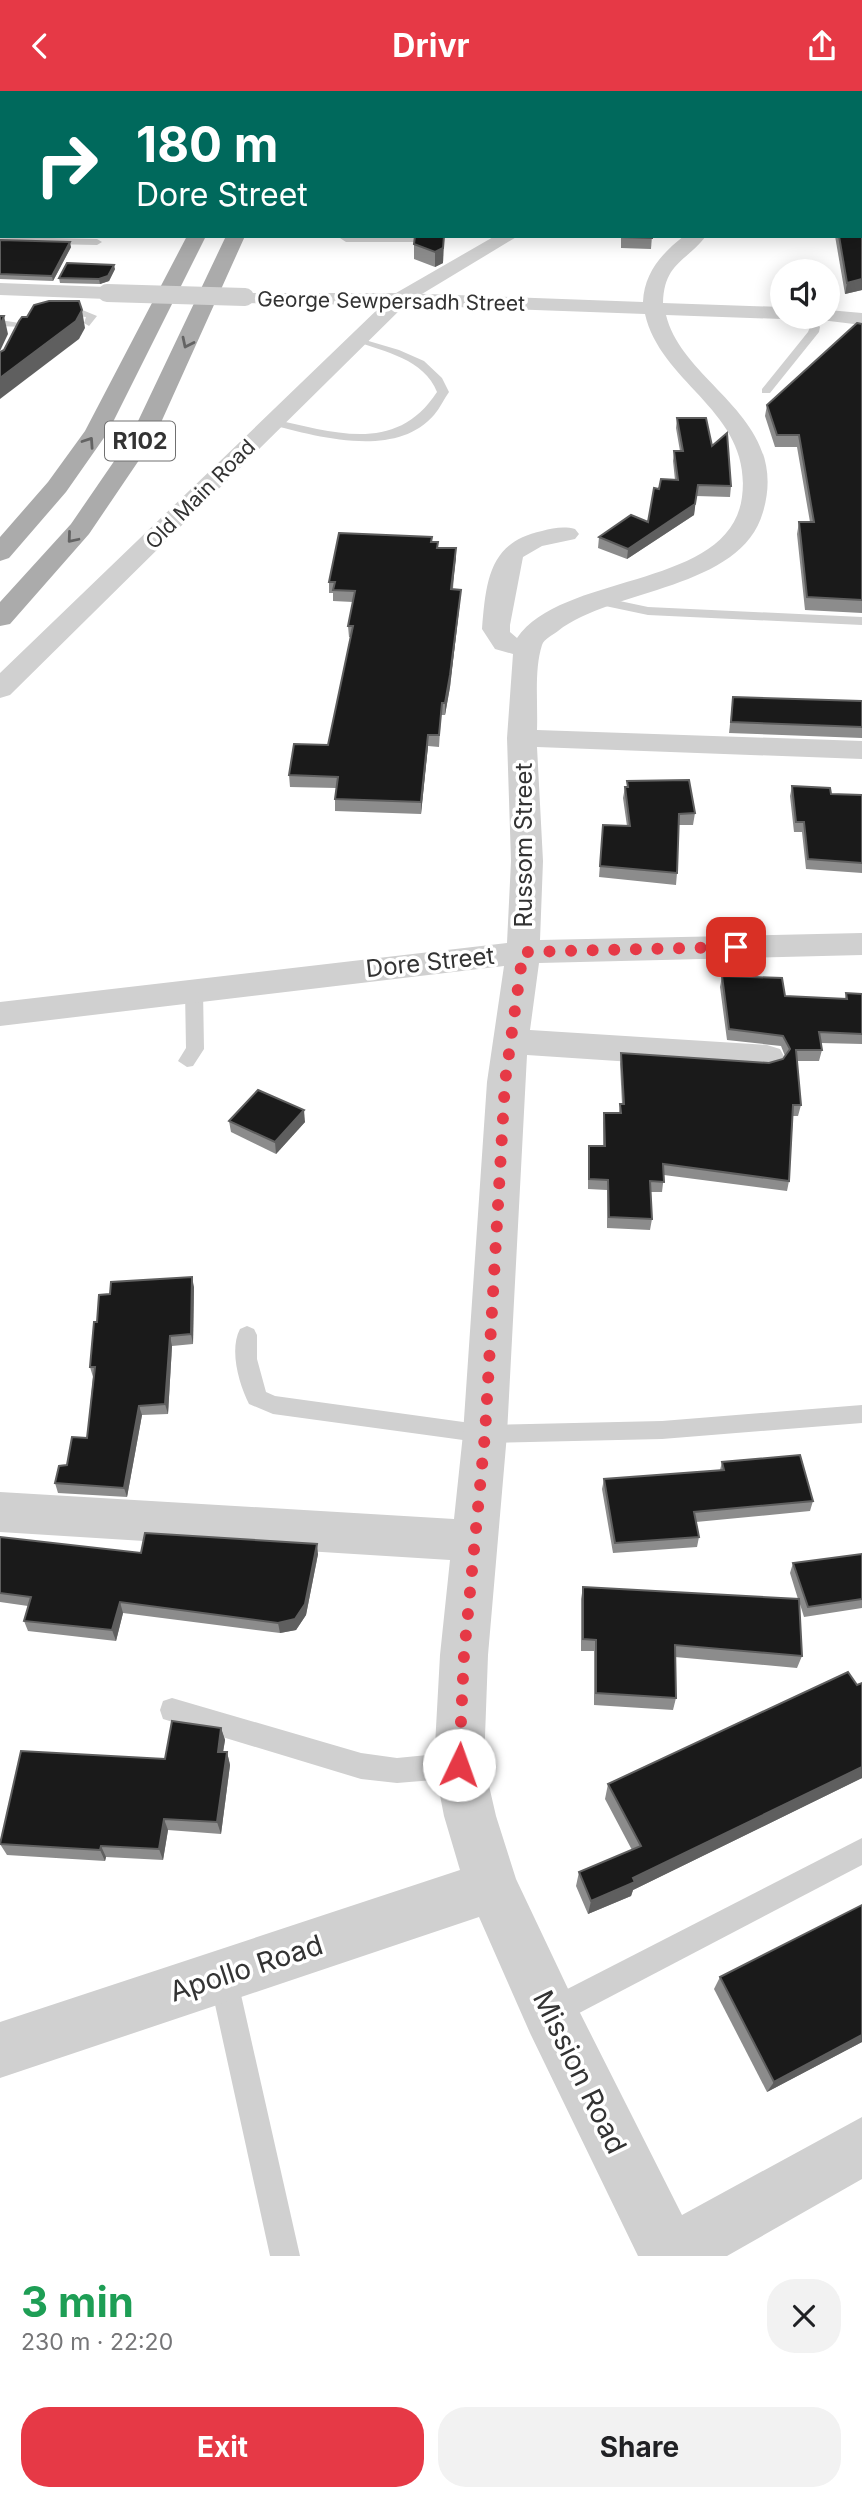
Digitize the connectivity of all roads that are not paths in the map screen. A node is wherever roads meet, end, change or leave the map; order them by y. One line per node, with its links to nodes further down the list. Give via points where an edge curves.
1 (196, 238): 23 (main road, R102, one-way to 1, via 57,487 96,432)
2 (235, 238): 26 (main road, R102, one-way to 26, via 142,438 80,529)
3 (506, 238): 10 (street)
4 (694, 238): 11 (street, via 658,272)
5 (0, 240): 6 (lane)
6 (96, 243): 7 (lane)
7 (0, 249)
8 (6, 290): 9 (street, George Sewpersadh Street)
9 (74, 292): 10 (street, George Sewpersadh Street, bridge); 17 (lane, via 41,310 86,313 92,316)
10 (400, 299): 11 (street, George Sewpersadh Street); 19 (street, Old Main Road)
11 (655, 309): 12 (street, George Sewpersadh Street); 24 (street, via 675,355 736,423 758,488 755,504 744,529 703,560)
12 (770, 313)
13 (31, 316): 16 (lane, via 19,329)
14 (840, 317): 15 (street)
15 (862, 319)
16 (0, 323)
17 (89, 323)
18 (815, 329): 20 (lane)
19 (359, 339): 21 (street, Old Main Road); 21 (lane, via 421,364 436,376 443,392 419,422 395,435 367,438)
20 (766, 391)
21 (272, 422): 30 (street, Old Main Road)
22 (566, 534): 25 (street, via 537,538 511,553 505,563)
23 (0, 553)
24 (596, 600): 27 (street); 28 (lane, via 648,611)
25 (499, 613): 27 (street); 29 (street, via 496,635)
26 (0, 618)
27 (552, 620): 29 (street, via 530,639)
28 (862, 621)
29 (528, 650): 31 (street, Russom Street)
30 (0, 689)
31 (522, 738): 32 (street); 34 (street, Russom Street, via 527,861)
32 (862, 750)
33 (862, 944): 34 (street, Dore Street)
34 (523, 952): 35 (street, Dore Street); 37 (street, Russom Street)
35 (194, 990): 36 (street, Dore Street); 39 (lane, via 195,1049)
36 (0, 1014)
37 (510, 1041): 38 (street); 42 (street, Russom Street)
38 (766, 1058)
39 (187, 1061)
40 (247, 1335): 42 (lane, via 251,1384 257,1398 265,1402)
41 (862, 1414): 42 (lane, via 662,1430)
42 (485, 1434): 44 (street, Russom Street)
43 (0, 1512): 44 (street)
44 (475, 1541): 46 (street, Russom Street)
45 (172, 1710): 46 (lane, via 204,1715 343,1763 391,1770)
46 (459, 1765): 48 (street, Russom Street)
47 (862, 1851): 50 (lane)
48 (492, 1886): 49 (street, Apollo Road); 50 (street, Mission Road)
49 (223, 1976): 51 (street, Apollo Road); 54 (lane)
50 (550, 2013): 53 (street, Mission Road)
51 (0, 2050)
52 (862, 2146): 53 (street)
53 (670, 2255)
54 (285, 2256)

